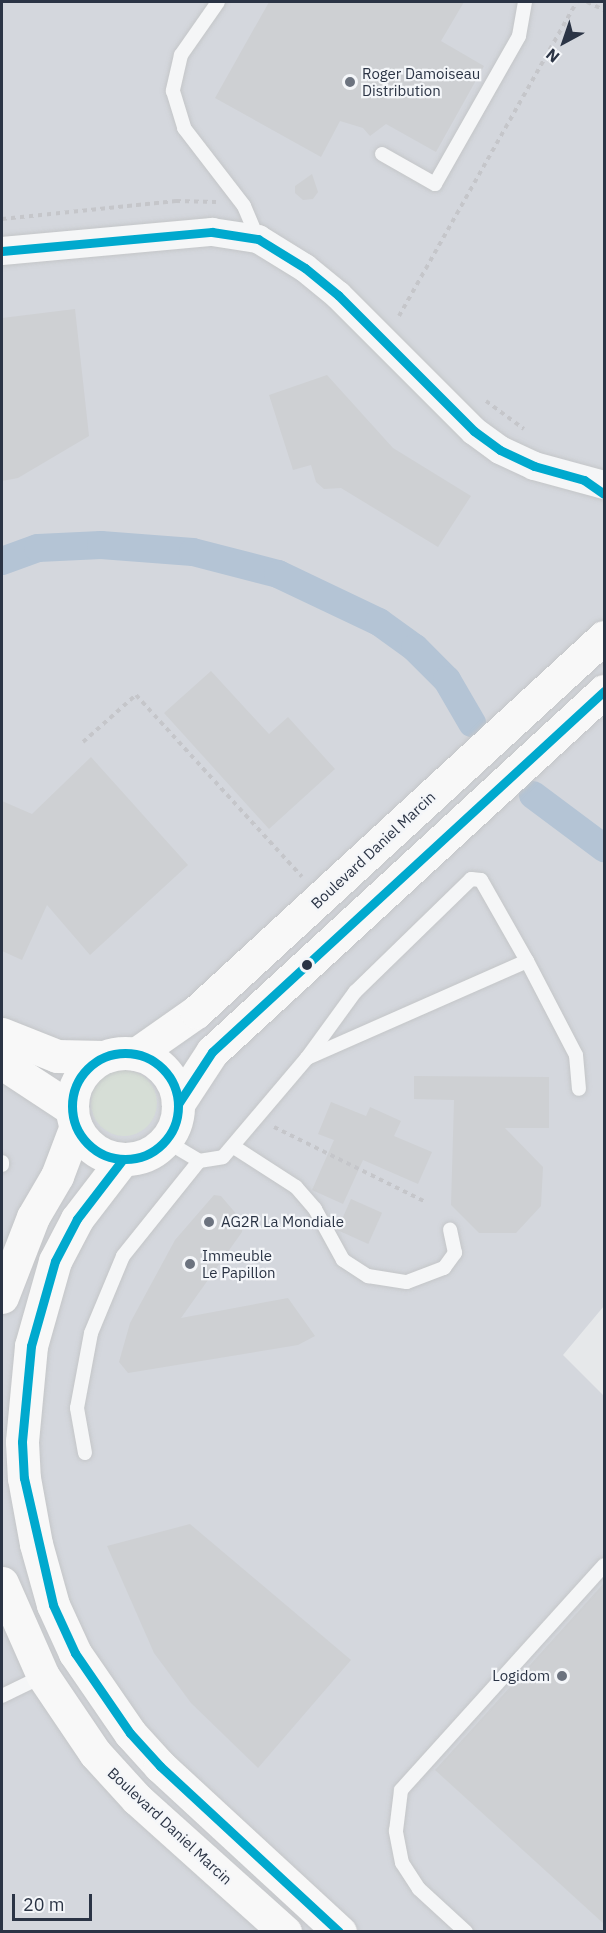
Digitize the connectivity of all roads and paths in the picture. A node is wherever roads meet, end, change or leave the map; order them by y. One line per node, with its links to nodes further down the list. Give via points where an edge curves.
1 (218, 2): 7 (lane, via 181,55 173,91 184,128 244,206)
2 (577, 2): 9 (path, via 399,316)
3 (587, 2): 5 (path)
4 (522, 3): 6 (lane, via 519,36 435,184)
5 (604, 10)
6 (382, 154)
7 (258, 239): 8 (street, via 212,232); 12 (street, via 338,295 474,431 500,450 534,466)
8 (2, 251)
9 (407, 324)
10 (476, 393): 11 (path)
11 (531, 434)
12 (598, 486)
13 (604, 637): 19 (main road, Boulevard Daniel Marcin, via 204,1004)
14 (604, 691): 24 (main road, via 212,1052)
15 (83, 742): 16 (path, via 136,695)
16 (307, 880)
17 (527, 961): 21 (lane); 21 (lane, via 481,880 471,879 355,992); 23 (lane, via 576,1054)
18 (2, 1034): 20 (main road, via 57,1056)
19 (135, 1054): 20 (main road); 24 (main road, via 165,1072)
20 (104, 1057): 25 (main road, via 83,1073 75,1090)
21 (307, 1058): 26 (lane)
22 (2, 1063): 25 (main road)
23 (579, 1089)
24 (178, 1104): 27 (main road)
25 (74, 1117): 29 (main road, via 100,1152); 33 (main road, via 57,1176 33,1217)
26 (258, 1118): 28 (lane); 31 (path)
27 (166, 1141): 29 (main road, via 147,1154); 30 (lane)
28 (234, 1147): 30 (lane, via 223,1157); 32 (lane, via 296,1187 315,1209 343,1260 368,1276 407,1282 435,1273 451,1262 455,1253)
29 (123, 1159): 40 (main road, via 77,1219 55,1261 31,1346 22,1442 24,1478 53,1605 75,1653 130,1732 160,1766)
30 (200, 1161): 34 (lane, via 123,1256 91,1333 77,1408)
31 (424, 1201)
32 (450, 1230)
33 (2, 1297)
34 (85, 1453)
35 (604, 1565): 41 (lane, via 401,1790 396,1831 402,1863 419,1889)
36 (2, 1583): 37 (main road, Boulevard Daniel Marcin)
37 (43, 1676): 38 (lane); 39 (main road, Boulevard Daniel Marcin, via 95,1753 137,1799)
38 (2, 1696)
39 (285, 1932)
40 (340, 1932)
41 (466, 1932)

